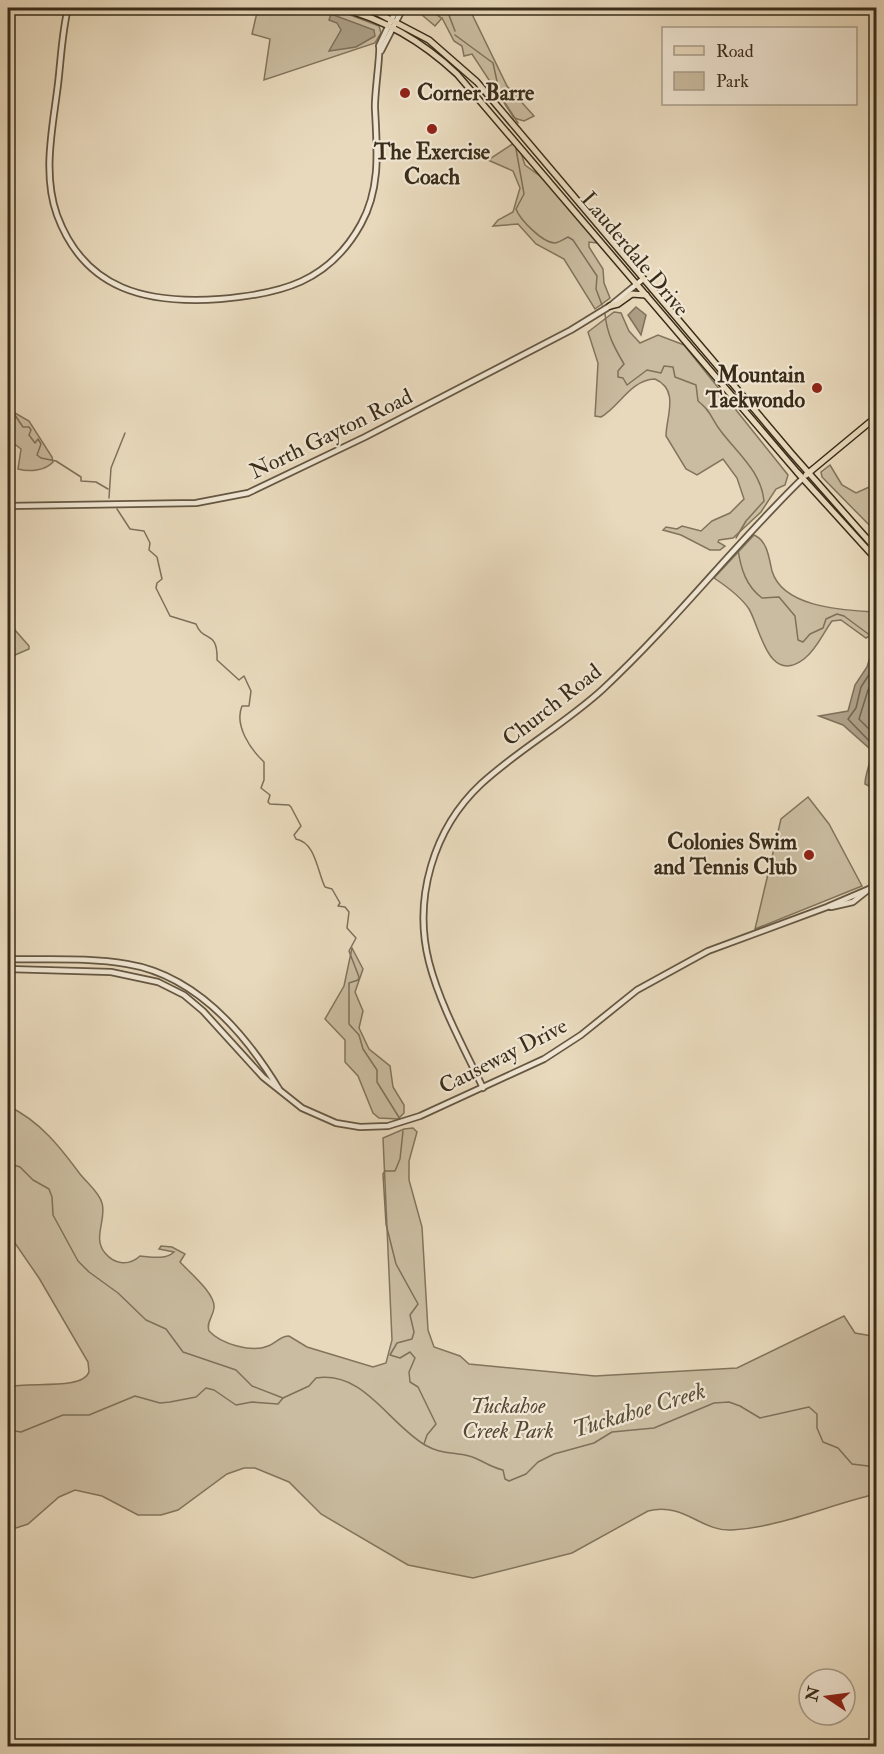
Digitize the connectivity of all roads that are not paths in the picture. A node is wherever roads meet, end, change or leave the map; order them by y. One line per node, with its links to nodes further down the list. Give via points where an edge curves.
1 (68, 8): 7 (street, via 50,157 51,191 58,216 77,250 102,275 132,292 167,300 257,296 280,291 317,273 345,248 364,218 376,180 374,87 379,46)
2 (340, 8): 7 (main road, Lauderdale Drive)
3 (368, 8): 6 (main road, Lauderdale Drive)
4 (397, 8): 6 (street)
5 (403, 8): 6 (street)
6 (395, 20): 7 (street); 8 (main road, Lauderdale Drive, via 435,44 477,82)
7 (391, 27): 9 (main road, Lauderdale Drive, via 457,74)
8 (643, 279): 9 (street, North Gayton Road); 13 (main road, Lauderdale Drive)
9 (637, 283): 10 (main road, Lauderdale Drive); 11 (street, North Gayton Road)
10 (648, 296): 11 (main road, via 637,292); 14 (main road, Lauderdale Drive)
11 (610, 306): 15 (street, North Gayton Road, via 571,330 249,494 196,503)
12 (876, 417): 13 (main road, Church Road)
13 (808, 473): 14 (main road, Church Road); 16 (main road, Lauderdale Drive)
14 (803, 478): 17 (main road, Lauderdale Drive); 21 (street, Church Road, via 746,534 619,673 567,719 479,785 444,832 426,885 425,939 434,979)
15 (8, 506)
16 (876, 549)
17 (876, 559)
18 (876, 886): 21 (street, Causeway Drive, via 853,902 827,907 708,951 637,990 561,1049)
19 (8, 959): 22 (street, Causeway Drive, via 120,963 174,979 219,1013)
20 (8, 969): 22 (street, Causeway Drive, via 122,972 170,987 203,1011 257,1071)
21 (483, 1088): 22 (street, Causeway Drive, via 415,1119 369,1127 320,1117)
22 (281, 1091)

